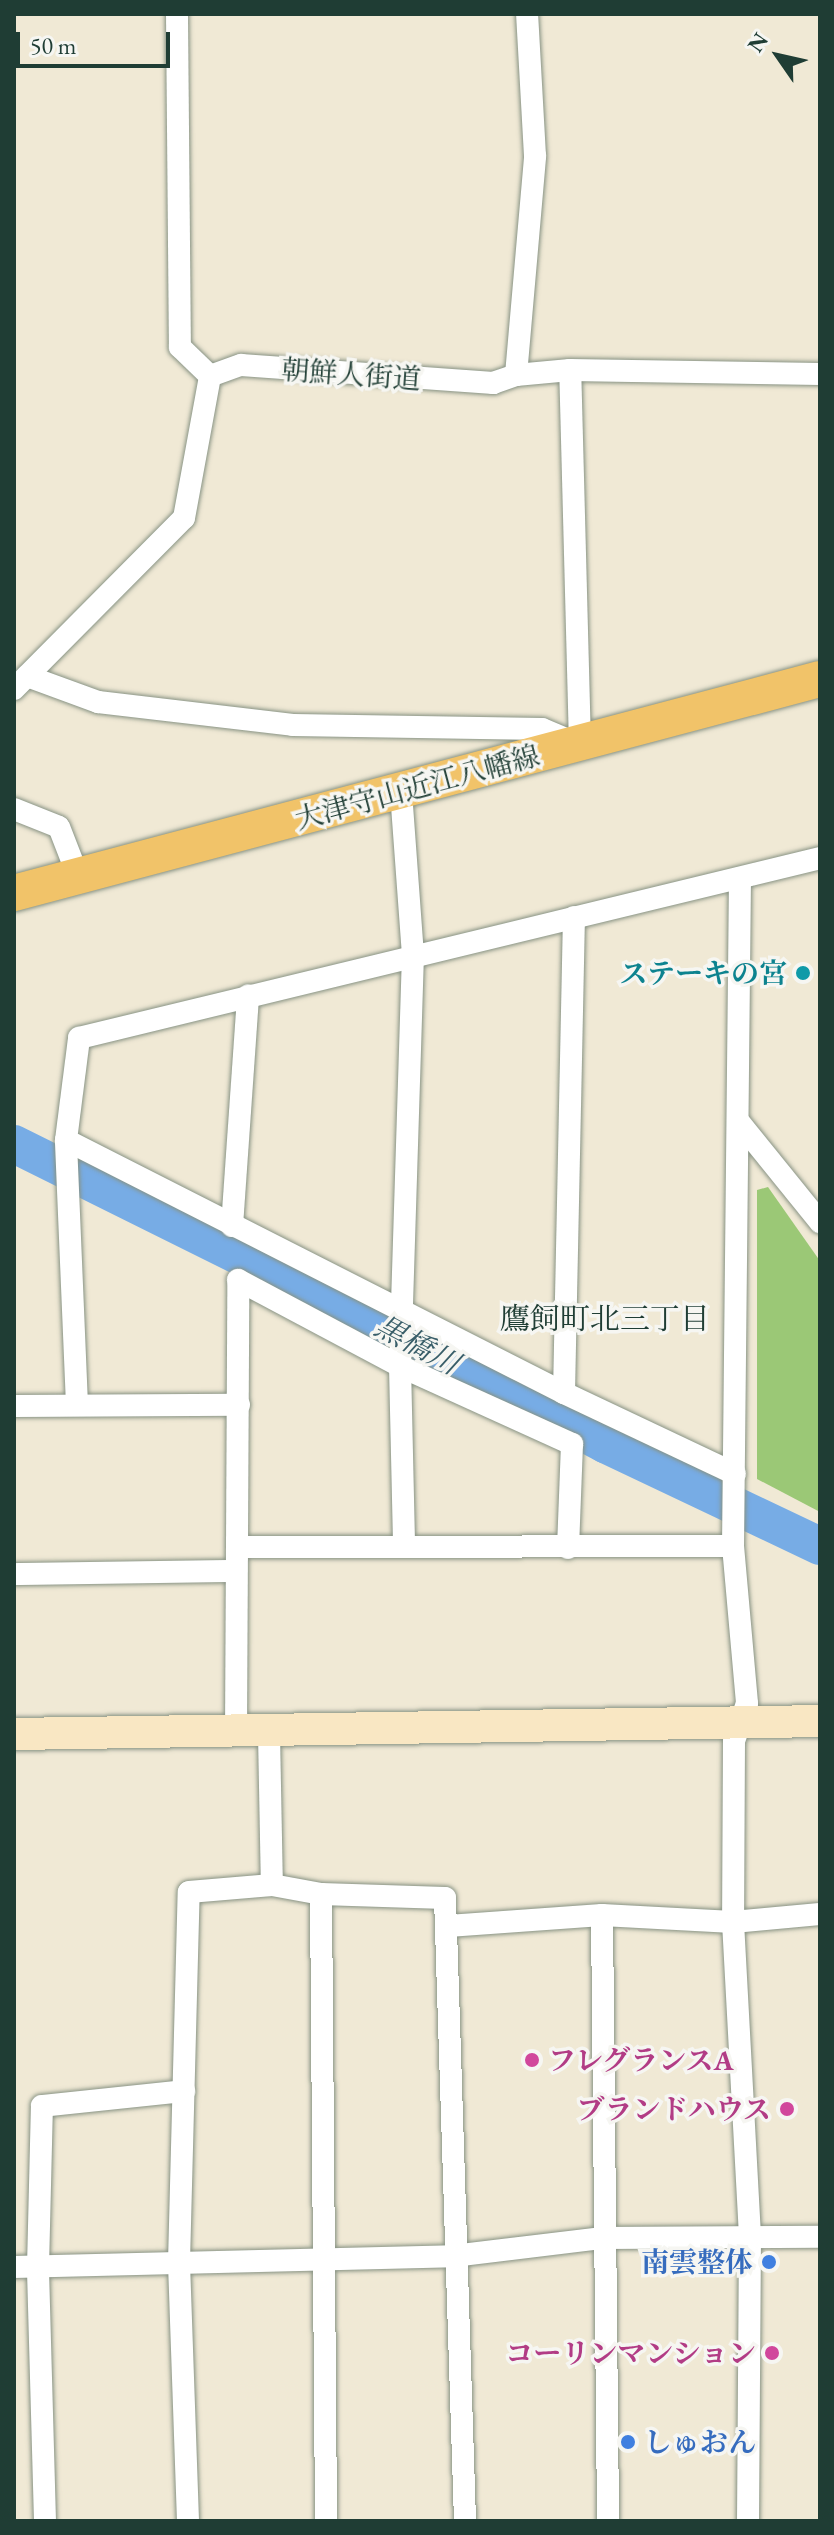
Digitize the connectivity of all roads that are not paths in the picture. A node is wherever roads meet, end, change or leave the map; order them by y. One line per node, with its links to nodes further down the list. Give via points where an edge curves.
1 (177, 14): 6 (street, via 180,347)
2 (527, 14): 5 (street, via 535,156)
3 (570, 370): 4 (street, 朝鮮人街道); 5 (street, 朝鮮人街道); 9 (street)
4 (820, 374)
5 (516, 375): 6 (street, 朝鮮人街道, via 493,383 241,365)
6 (210, 376): 8 (street, via 184,518)
7 (820, 679): 9 (main road, 大津守山近江八幡線)
8 (20, 682): 9 (street, via 98,702 293,725 542,729)
9 (580, 745): 10 (main road, 大津守山近江八幡線)
10 (401, 792): 13 (main road, 大津守山近江八幡線); 17 (street)
11 (14, 809): 13 (street, via 59,827)
12 (820, 858): 14 (street)
13 (78, 876): 15 (main road, 大津守山近江八幡線)
14 (740, 878): 16 (street); 19 (street)
15 (14, 893)
16 (574, 917): 17 (street); 25 (street)
17 (413, 954): 18 (street); 23 (street)
18 (248, 996): 20 (street, via 79,1038); 22 (street)
19 (739, 1122): 21 (street); 29 (street)
20 (66, 1140): 22 (street); 26 (street)
21 (820, 1222)
22 (232, 1226): 23 (street)
23 (404, 1312): 24 (street); 25 (street)
24 (400, 1366): 27 (street, via 238,1280); 30 (street); 33 (street, via 572,1444)
25 (564, 1393): 29 (street)
26 (77, 1405): 27 (street); 28 (street)
27 (239, 1405): 32 (street)
28 (14, 1406)
29 (734, 1478): 31 (street)
30 (404, 1544): 32 (street); 33 (street)
31 (733, 1546): 33 (street); 37 (street, via 747,1703)
32 (237, 1547): 34 (street)
33 (568, 1548)
34 (234, 1571): 35 (street); 38 (street)
35 (14, 1574)
36 (820, 1721): 37 (street)
37 (737, 1724): 40 (street); 45 (street)
38 (236, 1733): 39 (street); 40 (street)
39 (14, 1734)
40 (269, 1734): 41 (street)
41 (272, 1885): 42 (street); 47 (street, via 189,1892)
42 (321, 1894): 46 (street, via 445,1898); 52 (street)
43 (820, 1914): 45 (street)
44 (602, 1915): 45 (street); 46 (street); 50 (street)
45 (733, 1922): 48 (street)
46 (448, 1926): 51 (street)
47 (184, 2091): 53 (street); 55 (street, via 42,2106)
48 (750, 2236): 49 (street); 50 (street); 61 (street)
49 (820, 2237)
50 (601, 2238): 51 (street); 60 (street)
51 (453, 2256): 52 (street); 59 (street)
52 (322, 2259): 53 (street); 58 (street)
53 (179, 2262): 55 (street); 57 (street)
54 (14, 2267): 55 (street)
55 (38, 2267): 56 (street)
56 (45, 2521)
57 (188, 2521)
58 (326, 2521)
59 (465, 2521)
60 (608, 2521)
61 (748, 2521)

